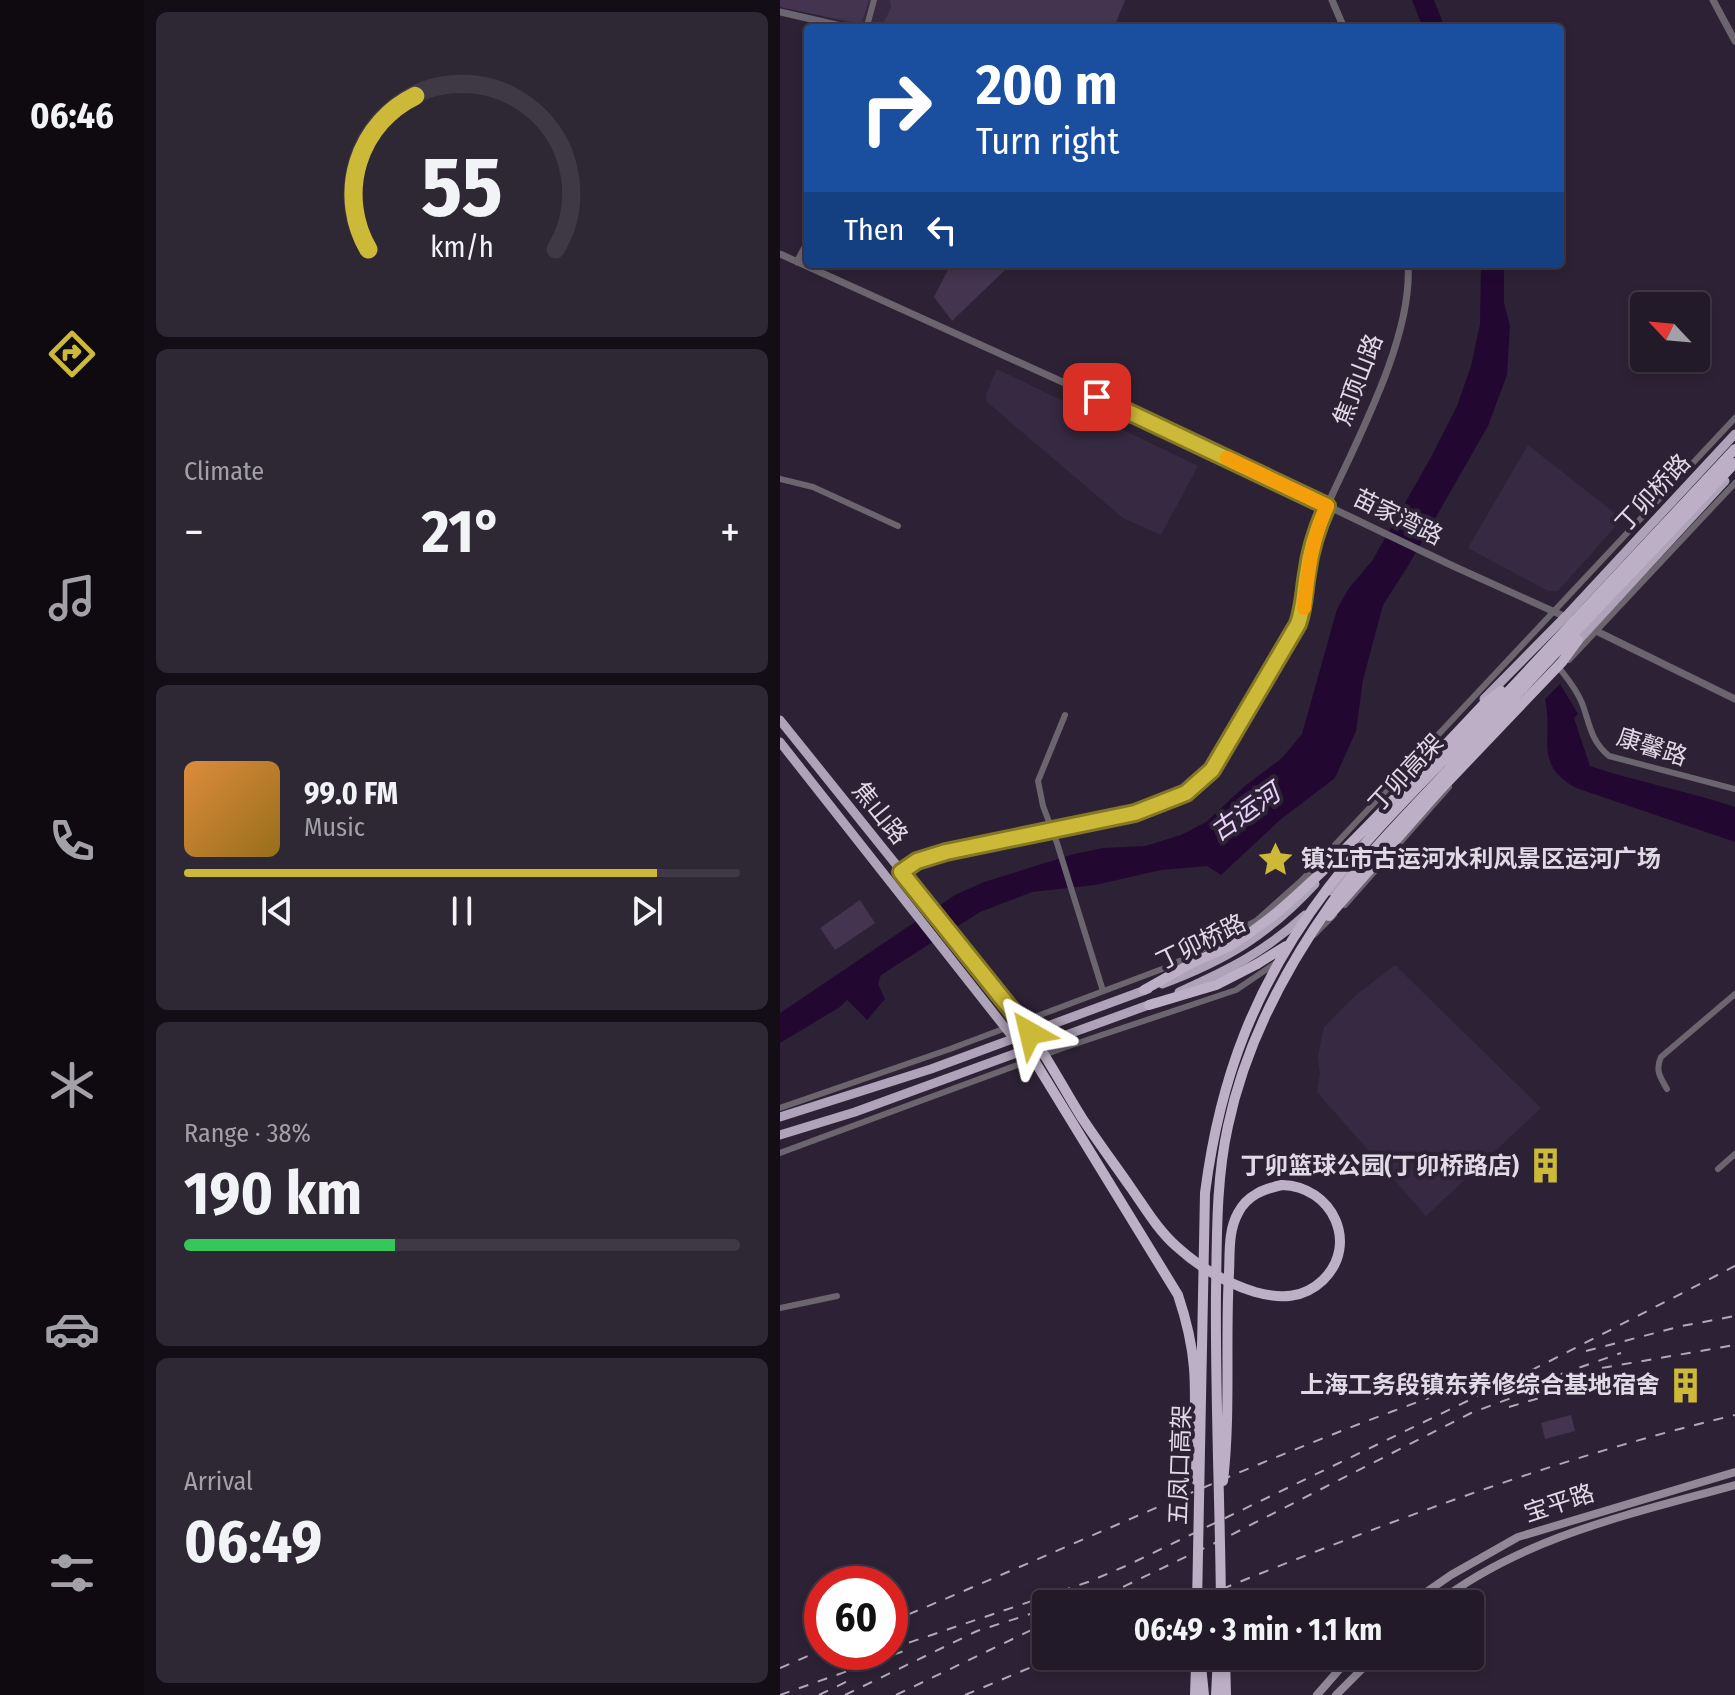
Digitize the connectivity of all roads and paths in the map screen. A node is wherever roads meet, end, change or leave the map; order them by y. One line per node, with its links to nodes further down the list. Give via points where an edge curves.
1 (874, 0): 6 (street)
2 (1332, 0): 7 (street)
3 (1713, 0): 8 (street)
4 (780, 12): 5 (street)
5 (832, 24)
6 (868, 24)
7 (1342, 24)
8 (1735, 41)
9 (804, 249): 11 (street)
10 (780, 254): 11 (street, 苗家湾路)
11 (797, 262): 12 (street, 苗家湾路)
12 (804, 265)
13 (810, 268): 22 (street, 苗家湾路)
14 (1408, 268): 22 (street, 焦顶山路, via 1404,309 1381,388)
15 (1735, 418): 25 (street)
16 (1735, 434): 26 (main road, 丁卯桥路)
17 (1735, 449): 28 (highway, 丁卯高架, bridge)
18 (1735, 463): 24 (highway, 丁卯高架, bridge)
19 (1735, 470): 27 (main road, 丁卯桥路, via 1612,600)
20 (780, 479): 23 (street, via 813,487)
21 (1735, 483): 27 (street)
22 (1327, 506): 25 (street, 苗家湾路); 35 (street, via 1314,537 1298,624 1212,770 1186,793 1151,809)
23 (898, 526)
24 (1600, 609): 36 (highway, 丁卯高架, bridge); 41 (highway, bridge, via 1562,662 1328,916 1216,985)
25 (1555, 610): 26 (street, 苗家湾路); 39 (street, via 1302,880 1256,921 1170,966)
26 (1566, 616): 27 (street, 苗家湾路); 38 (main road, 丁卯桥路, via 1260,937)
27 (1594, 629): 29 (street); 30 (street, 苗家湾路); 41 (main road, 丁卯桥路, via 1274,944)
28 (1533, 664): 36 (highway, 丁卯高架, bridge); 38 (highway, bridge, via 1484,704 1293,901 1230,946)
29 (1560, 669): 34 (street, 康馨路, via 1583,705 1590,734 1609,756); 48 (street, via 1306,943 1236,990)
30 (1735, 699)
31 (1065, 715): 35 (street, via 1038,781)
32 (780, 720): 37 (main road, 焦山路)
33 (780, 742): 43 (main road, 焦山路)
34 (1735, 789)
35 (1052, 830): 37 (street, via 946,852); 39 (street)
36 (1362, 857): 59 (highway, 丁卯高架, bridge, via 1328,888 1286,950 1227,1077 1205,1193); 60 (highway, 丁卯高架, bridge, via 1299,952 1245,1061 1222,1159)
37 (901, 872): 42 (main road, 焦山路)
38 (1144, 990): 44 (main road, 丁卯桥路)
39 (1103, 991): 42 (street)
40 (1735, 994): 50 (street, via 1661,1057 1658,1074)
41 (1149, 1005): 46 (main road, 丁卯桥路)
42 (1022, 1022): 43 (street); 44 (main road, 焦山路)
43 (1006, 1028): 45 (main road, 焦山路); 51 (street)
44 (1030, 1033): 45 (main road, 丁卯桥路); 46 (main road, 焦山路)
45 (1014, 1040): 47 (main road, 焦山路); 52 (main road, 丁卯桥路)
46 (1038, 1045): 47 (main road, 丁卯桥路); 48 (highway)
47 (1022, 1050): 49 (highway); 53 (main road, 丁卯桥路)
48 (1045, 1056): 49 (street); 63 (highway, bridge, via 1157,1225 1203,1266 1238,1286 1269,1296 1302,1294 1330,1272 1338,1257 1339,1227 1321,1198 1297,1185 1263,1189 1238,1212 1231,1232 1228,1301 1228,1443)
49 (1034, 1060): 54 (street); 64 (highway, bridge, via 1178,1295 1194,1368 1193,1457)
50 (1667, 1089)
51 (780, 1108)
52 (780, 1117)
53 (780, 1135)
54 (780, 1153)
55 (1735, 1154): 56 (street)
56 (1718, 1169)
57 (837, 1296): 58 (street)
58 (780, 1308)
59 (1203, 1327): 64 (highway, 五凤口高架, bridge)
60 (1215, 1330): 63 (highway, 五凤口高架, bridge)
61 (1735, 1472): 67 (main road, 宝平路, via 1518,1537)
62 (1735, 1485): 68 (main road, 宝平路, via 1523,1550)
63 (1220, 1506): 66 (highway, 五凤口高架, bridge)
64 (1199, 1509): 65 (highway, 五凤口高架, bridge)
65 (1197, 1590)
66 (1221, 1590)
67 (1429, 1590)
68 (1454, 1590)
69 (1197, 1670): 75 (highway)
70 (1200, 1670): 76 (highway)
71 (1217, 1670): 77 (highway)
72 (1225, 1670): 78 (highway)
73 (1339, 1670): 79 (main road)
74 (1361, 1670): 80 (main road)
75 (1195, 1695)
76 (1204, 1695)
77 (1216, 1695)
78 (1226, 1695)
79 (1317, 1695)
80 (1336, 1695)

